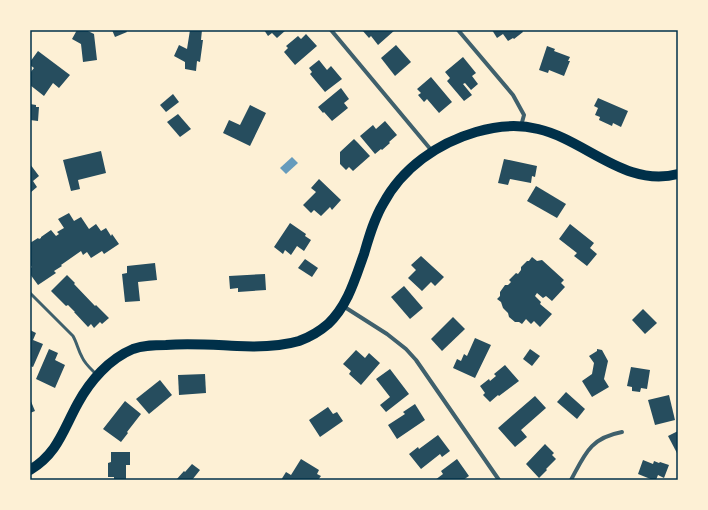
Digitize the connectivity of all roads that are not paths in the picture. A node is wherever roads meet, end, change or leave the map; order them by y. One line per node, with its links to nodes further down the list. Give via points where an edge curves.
1 (331, 30): 4 (street)
2 (458, 30): 3 (street, via 513,95 524,115)
3 (521, 127): 4 (main road, via 502,126 476,132 454,139); 5 (main road, via 552,133 633,173 659,177)
4 (432, 151): 7 (main road, via 404,175 382,205 354,284)
5 (678, 174)
6 (30, 293): 8 (lane, via 73,336 85,362)
7 (343, 306): 8 (main road, via 319,331 299,341 257,347 177,344 146,346 116,358); 11 (street, via 406,348)
8 (97, 375): 10 (main road, via 85,390 56,447)
9 (622, 432): 12 (street, via 604,438 594,445 585,454)
10 (30, 470)
11 (500, 480)
12 (571, 480)

